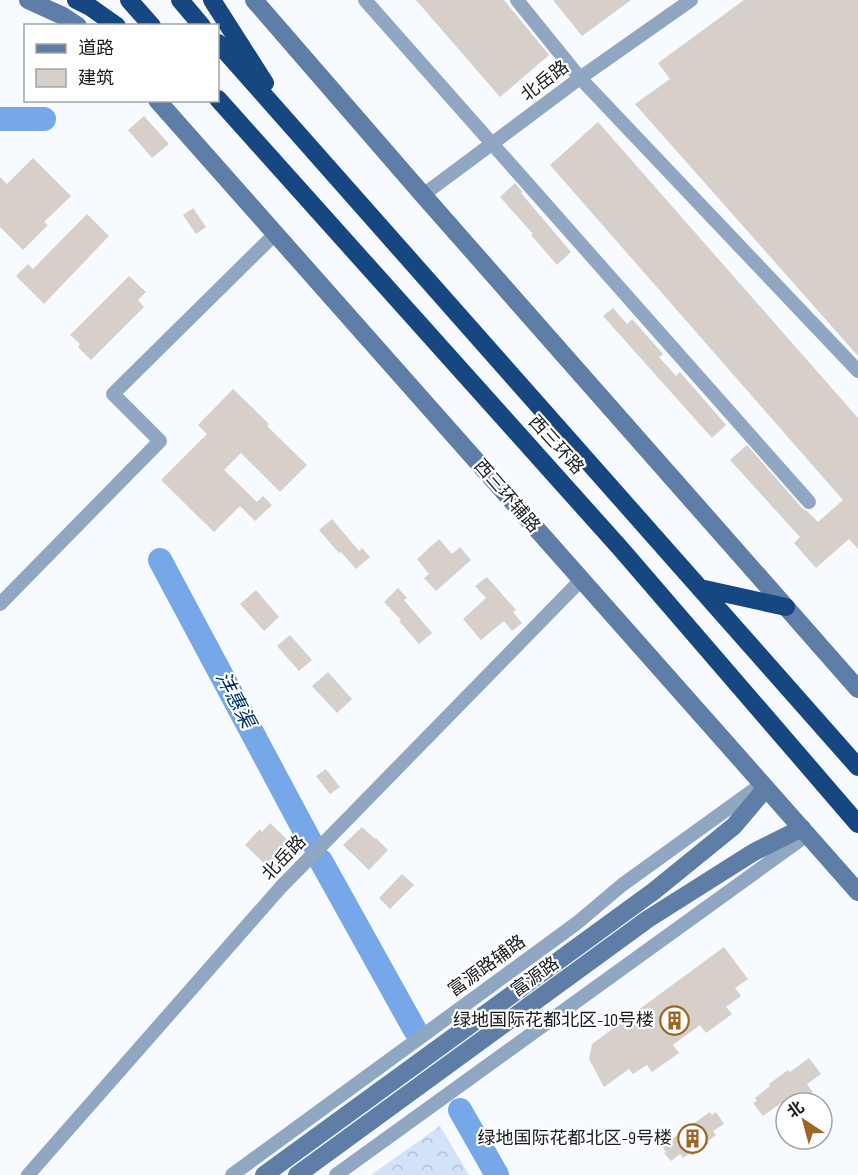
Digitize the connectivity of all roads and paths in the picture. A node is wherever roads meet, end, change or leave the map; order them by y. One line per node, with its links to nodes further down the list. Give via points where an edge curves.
1 (28, 0): 10 (main road)
2 (76, 0): 11 (highway)
3 (129, 0): 12 (highway)
4 (180, 0): 13 (highway)
5 (212, 0): 20 (highway)
6 (254, 0): 22 (main road)
7 (365, 0): 21 (street)
8 (517, 0): 15 (street)
9 (691, 0): 15 (street, 北岳路)
10 (75, 24)
11 (114, 24)
12 (150, 24)
13 (200, 24)
14 (219, 44): 20 (highway, 西三环路)
15 (580, 78): 21 (street, 北岳路); 24 (street)
16 (219, 100): 19 (highway, 西三环路)
17 (159, 102): 23 (main road, 西三环辅路)
18 (215, 102): 19 (highway)
19 (235, 118): 33 (highway, 西三环路, via 621,549)
20 (298, 135): 27 (highway, 西三环路)
21 (492, 144): 22 (street, 北岳路); 25 (street)
22 (423, 195): 29 (main road)
23 (275, 234): 26 (main road, 西三环辅路); 28 (street, via 113,394 160,441)
24 (858, 371)
25 (809, 502)
26 (581, 580): 32 (main road, 西三环辅路); 36 (street, 北岳路, via 281,887)
27 (700, 588): 29 (highway); 31 (highway, 西三环路)
28 (0, 604)
29 (786, 607): 30 (main road)
30 (858, 689)
31 (858, 767)
32 (764, 786): 34 (main road, 西三环辅路); 37 (street, 富源路辅路, via 622,885 577,923); 38 (main road, 富源路, via 734,826 654,891)
33 (858, 824)
34 (805, 831): 35 (main road, 西三环辅路); 39 (main road, 富源路, via 754,852 648,919); 40 (street)
35 (858, 892)
36 (28, 1175)
37 (232, 1175)
38 (264, 1175)
39 (297, 1175)
40 (336, 1175)

